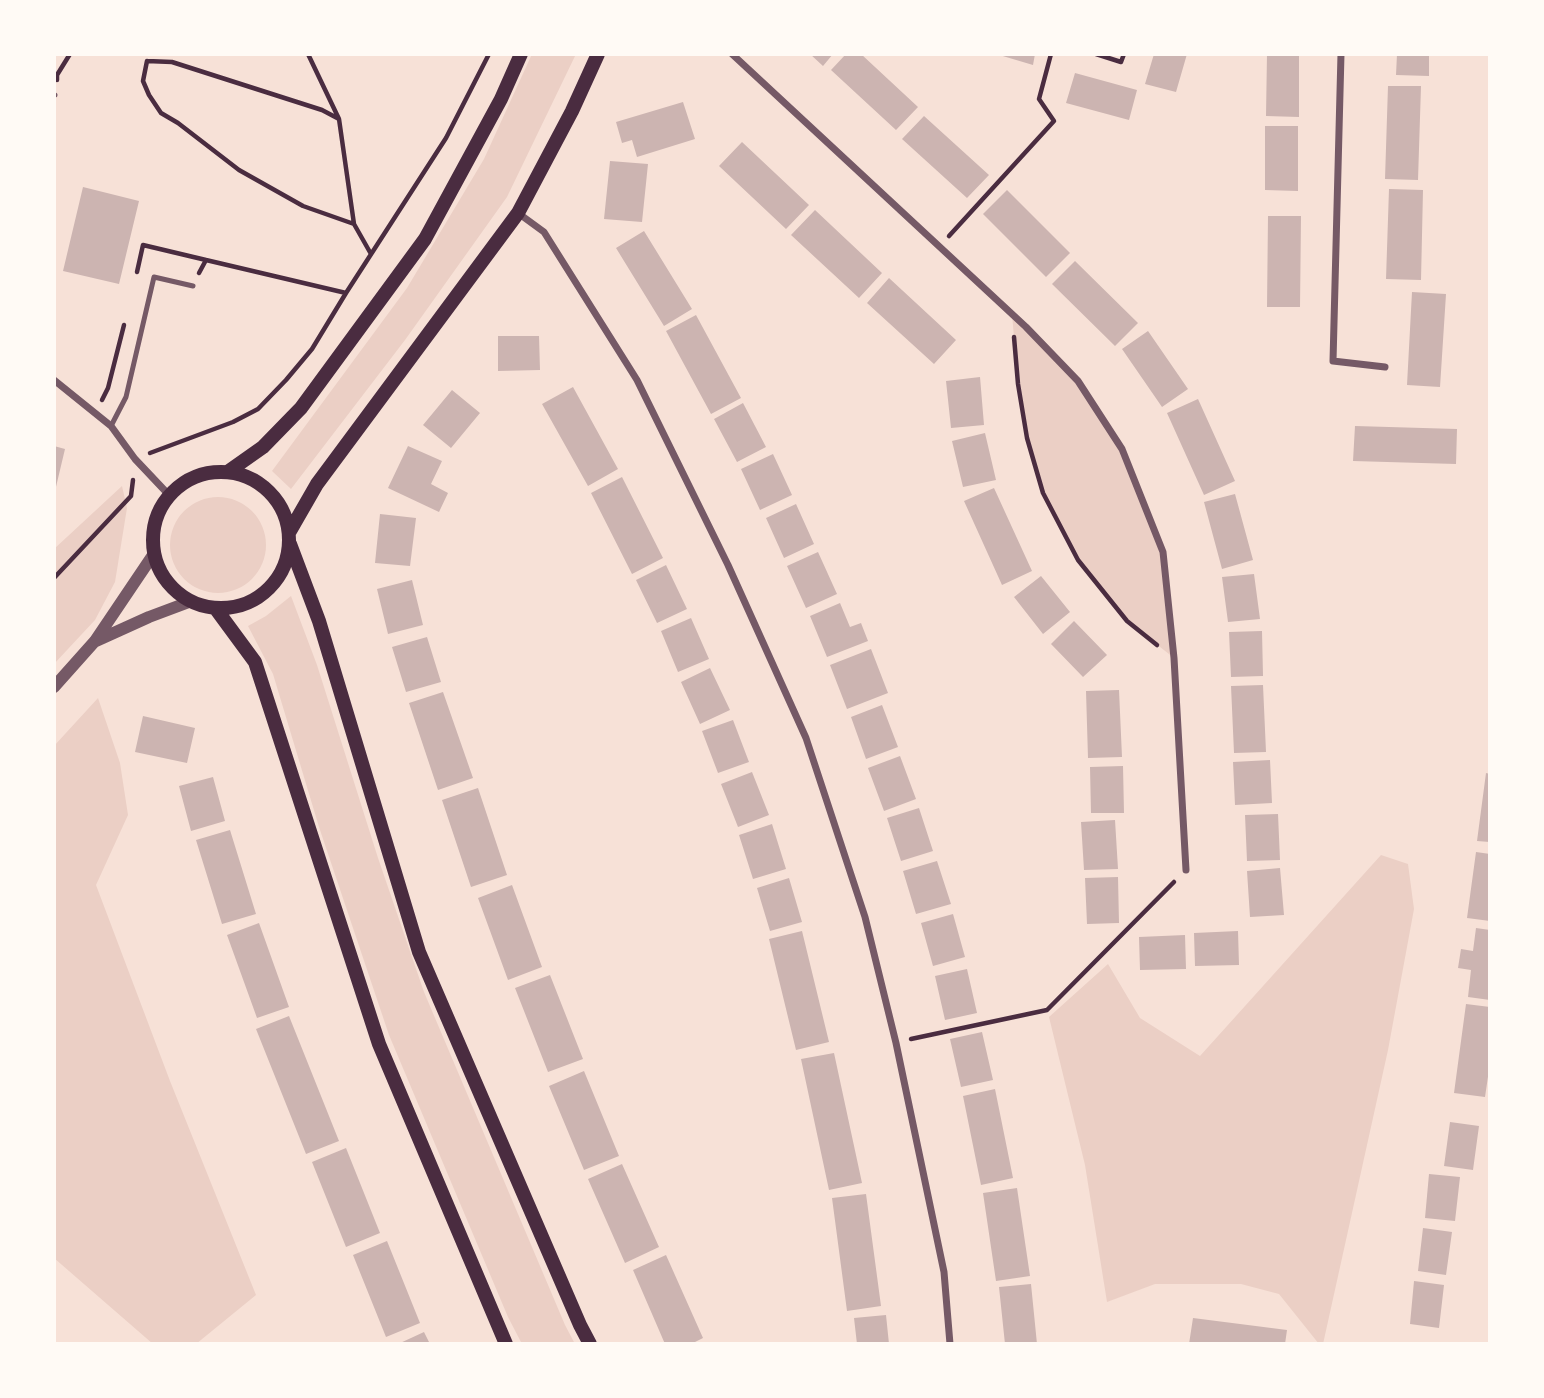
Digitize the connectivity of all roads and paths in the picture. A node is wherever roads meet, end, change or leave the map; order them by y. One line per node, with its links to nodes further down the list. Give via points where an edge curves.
1 (70, 54): 11 (path, via 57,75)
2 (309, 54): 12 (path)
3 (489, 54): 16 (path, via 446,138)
4 (521, 54): 24 (main road, via 425,239 301,408 263,447)
5 (598, 54): 13 (main road)
6 (732, 54): 15 (street)
7 (1051, 54): 15 (path, via 1039,99 1054,121)
8 (1096, 54): 9 (path, via 1121,62)
9 (1124, 54)
10 (1341, 54): 20 (street, via 1333,361)
11 (54, 95)
12 (339, 120): 14 (path); 14 (path, via 322,110 172,62 147,61 143,82 161,113 239,170 303,206)
13 (518, 213): 26 (main road, via 317,484); 35 (street, via 544,232 638,380 728,565 806,738 865,917)
14 (354, 224): 16 (path)
15 (939, 247): 19 (street)
16 (371, 254): 18 (path)
17 (193, 286): 18 (path, via 206,260); 22 (lane, via 154,277 125,397)
18 (346, 293): 23 (path, via 312,349 258,409)
19 (1012, 314): 32 (street, via 1078,381 1122,449 1163,552); 32 (path, via 1027,438 1043,493 1078,560 1127,621)
20 (1385, 367)
21 (54, 380): 22 (street)
22 (111, 426): 23 (street)
23 (135, 459): 25 (street); 28 (path, via 131,496)
24 (229, 471): 25 (main road, via 196,475); 26 (main road, via 257,481 279,503)
25 (169, 495): 27 (main road, via 154,523)
26 (290, 538): 30 (main road, via 279,578 252,603); 37 (main road, via 419,952)
27 (153, 555): 29 (main road, via 166,582); 31 (street)
28 (54, 578)
29 (189, 602): 30 (main road); 31 (street)
30 (216, 609): 36 (main road, via 256,663 379,1044)
31 (95, 641): 33 (street)
32 (1174, 658): 34 (street)
33 (54, 687)
34 (1186, 870): 35 (path, via 1047,1010)
35 (896, 1043): 38 (street, via 944,1272)
36 (506, 1344)
37 (590, 1344)
38 (950, 1344)

